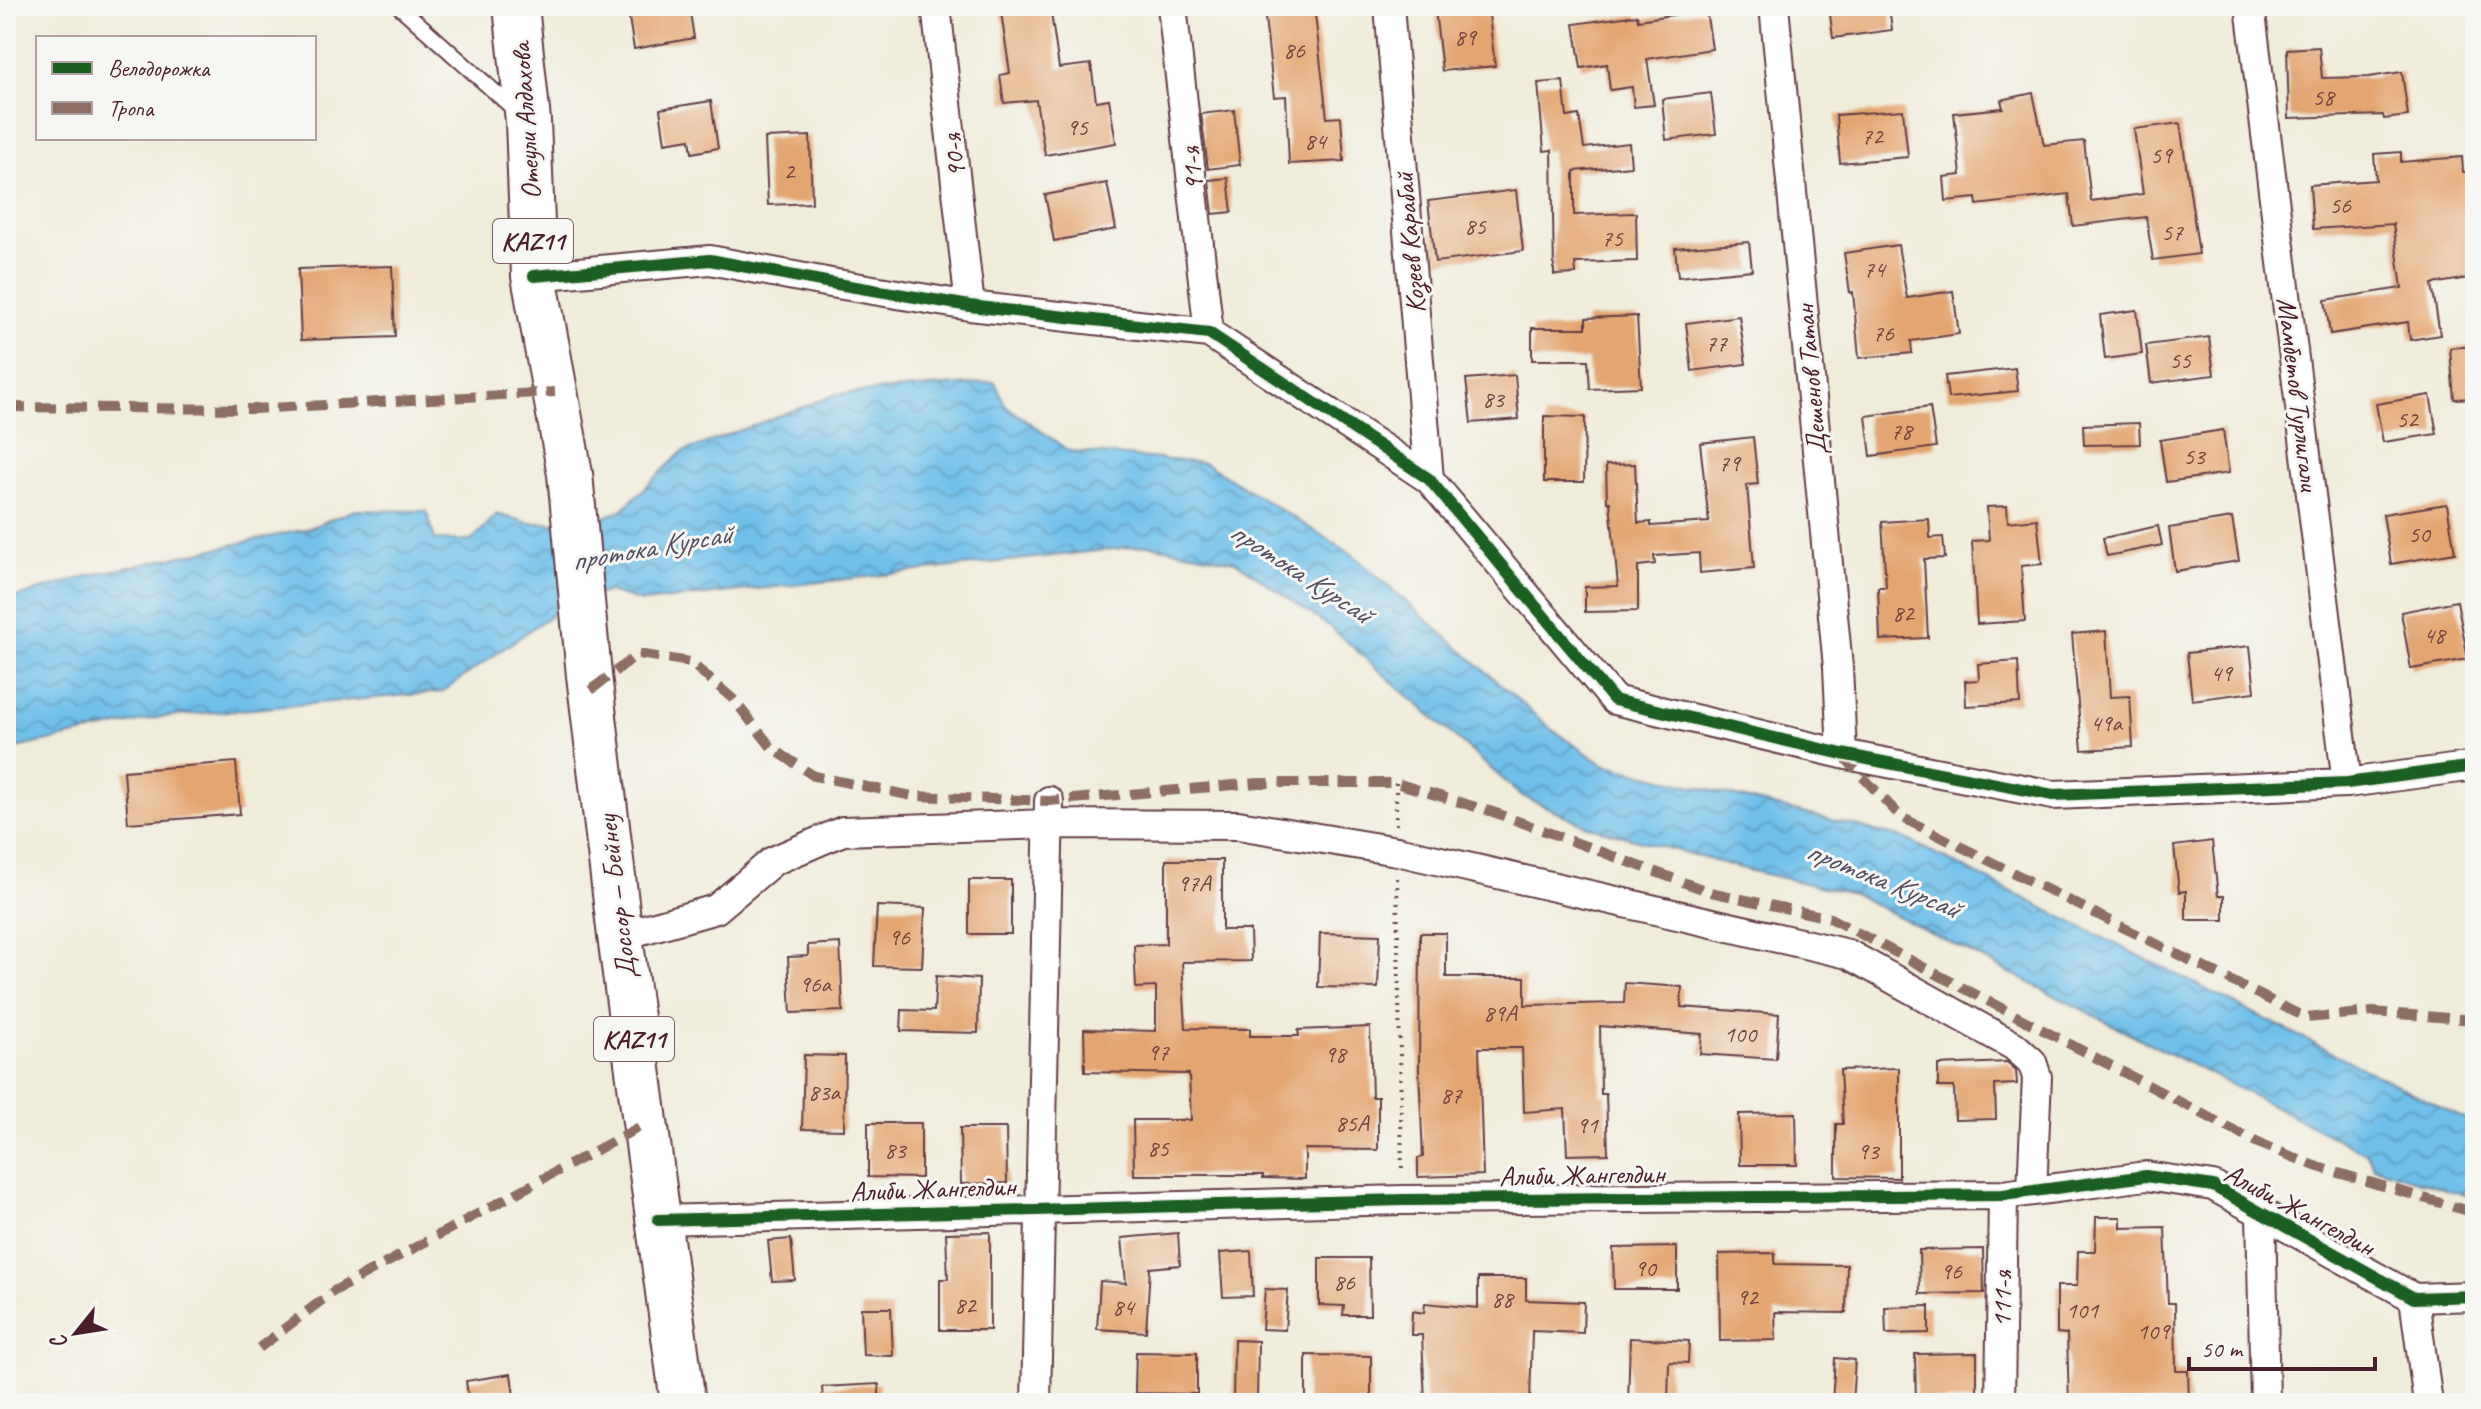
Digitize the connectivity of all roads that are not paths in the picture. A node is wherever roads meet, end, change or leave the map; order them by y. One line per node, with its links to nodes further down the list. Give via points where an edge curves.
1 (399, 6): 8 (lane)
2 (516, 6): 8 (highway, Отеули Алдахова / KAZ11)
3 (936, 6): 10 (street, 90-я)
4 (1172, 6): 11 (street, 91-я)
5 (1389, 6): 12 (street, Козеев Карабай)
6 (1774, 6): 14 (street, Дешенов Татан)
7 (2250, 6): 16 (street, Мамбетов Турлигали)
8 (528, 121): 9 (highway, Отеули Алдахова / KAZ11)
9 (534, 276): 10 (street, via 710,260); 13 (highway, Отеули Алдахова / KAZ11, via 570,474)
10 (970, 306): 11 (street)
11 (1209, 333): 12 (street)
12 (1429, 479): 14 (street, via 1614,700)
13 (589, 675): 18 (highway, Доссор — Бейнеу / KAZ11)
14 (1842, 754): 16 (street, via 2053,795)
15 (2475, 766): 16 (street)
16 (2347, 783)
17 (1048, 812): 18 (street, via 843,831 773,861 716,909); 19 (street, via 1238,825 1397,851 1848,954 2014,1046 2032,1062 2037,1077); 21 (street)
18 (620, 936): 23 (highway, Доссор — Бейнеу / KAZ11)
19 (2032, 1191): 20 (street, Алиби Жангелдин); 22 (street, Алиби Жангелдин, via 2146,1176 2213,1186)
20 (2003, 1195): 21 (street, Алиби Жангелдин); 28 (street, 111-я)
21 (1039, 1209): 23 (street, Алиби Жангелдин); 27 (street)
22 (2261, 1212): 25 (street, Алиби Жангелдин); 29 (street)
23 (658, 1220): 26 (highway, Доссор — Бейнеу / KAZ11)
24 (2475, 1296): 25 (street)
25 (2414, 1298): 30 (street)
26 (683, 1403)
27 (1036, 1403)
28 (2000, 1403)
29 (2265, 1403)
30 (2428, 1403)

